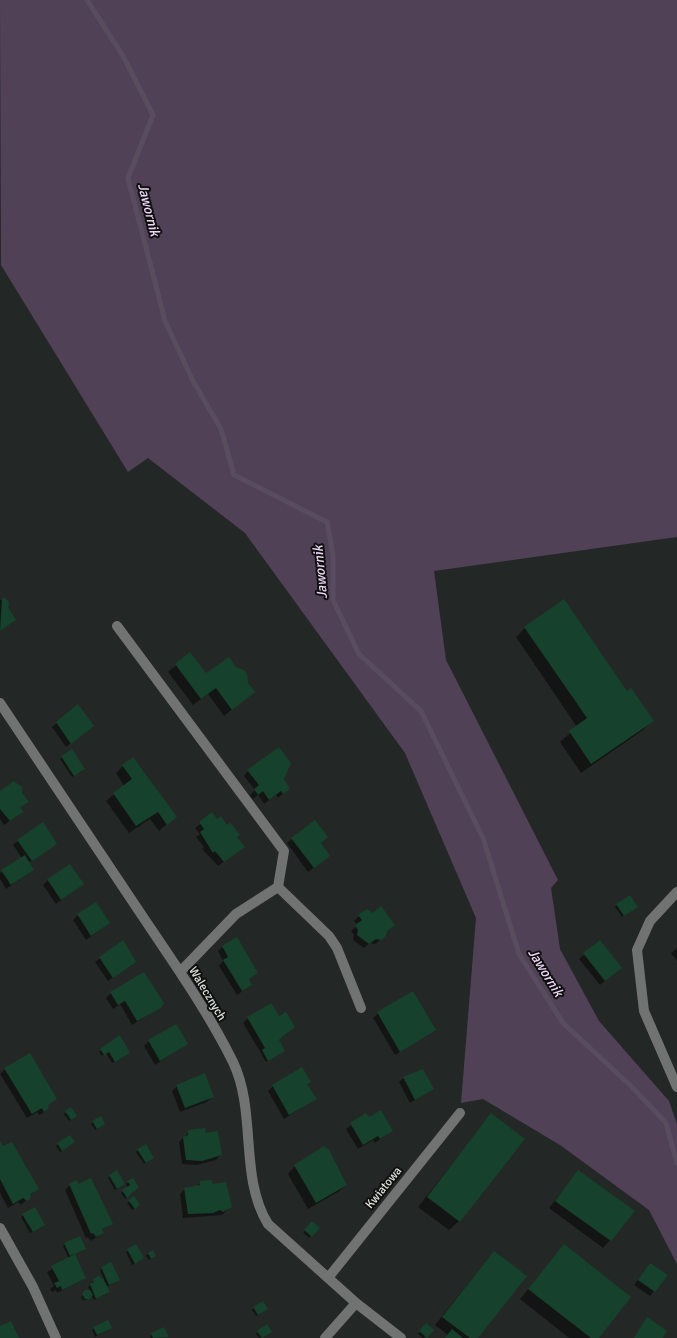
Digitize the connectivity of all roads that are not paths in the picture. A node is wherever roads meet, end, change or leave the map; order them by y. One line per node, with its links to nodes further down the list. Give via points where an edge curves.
1 (117, 626): 3 (street, via 284,851)
2 (0, 703): 5 (street, Walecznych)
3 (278, 887): 5 (street, via 236,914); 6 (street, via 329,936)
4 (677, 892): 7 (street, via 650,921 637,950 644,1011)
5 (180, 972): 10 (street, Walecznych, via 238,1075 254,1180 264,1216 274,1232)
6 (361, 1008)
7 (677, 1087)
8 (460, 1113): 10 (street, Kwiatowa)
9 (0, 1228): 12 (street, via 33,1287)
10 (328, 1278): 11 (street, Walecznych)
11 (356, 1303): 13 (street); 14 (street, Walecznych)
12 (56, 1338)
13 (325, 1338)
14 (401, 1338)

